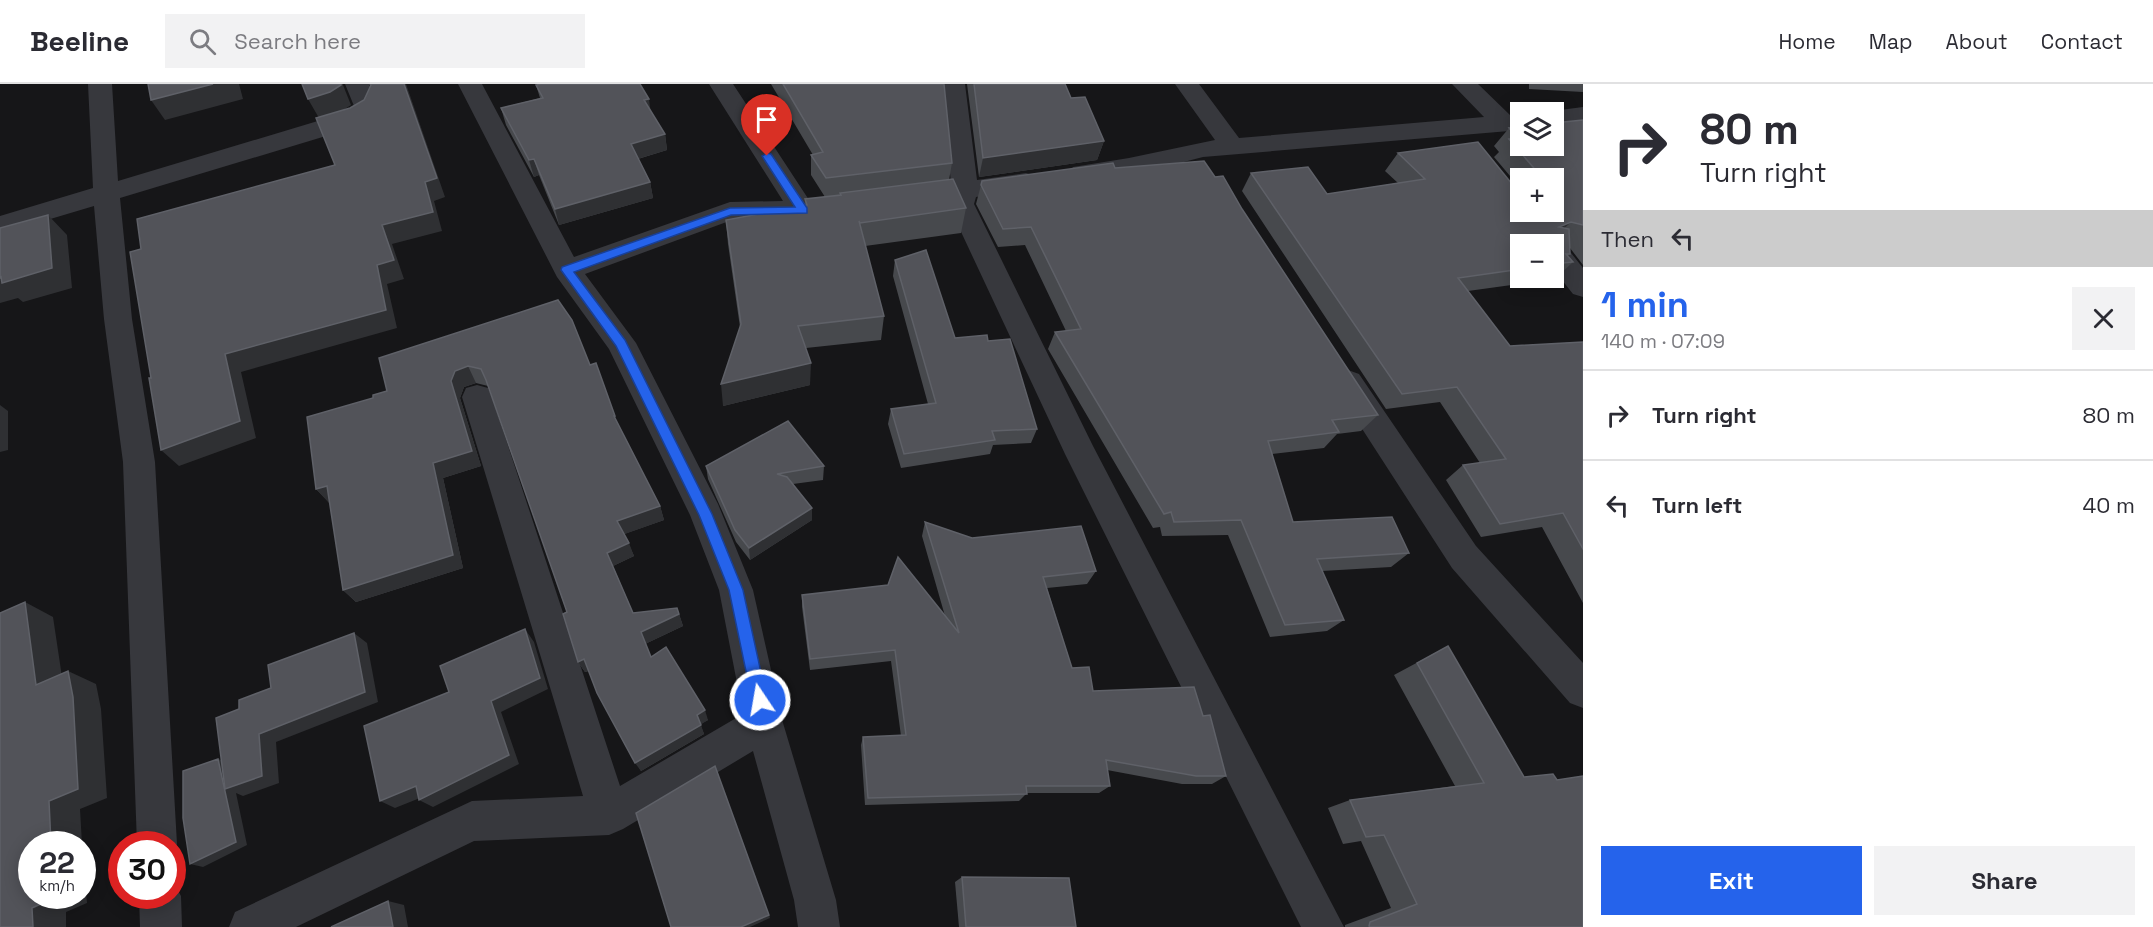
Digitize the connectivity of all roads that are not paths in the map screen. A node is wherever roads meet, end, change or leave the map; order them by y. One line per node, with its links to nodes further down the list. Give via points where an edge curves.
1 (100, 84): 15 (street)
2 (357, 84): 15 (street, via 366,106 350,120)
3 (470, 84): 21 (street)
4 (720, 84): 18 (street)
5 (953, 84): 14 (street)
6 (1187, 84): 12 (street)
7 (1464, 84): 10 (street)
8 (1583, 116): 9 (street)
9 (1564, 117)
10 (1510, 121)
11 (1510, 124): 12 (street, via 1461,138)
12 (1217, 148): 13 (street); 14 (street)
13 (1220, 179)
14 (965, 191): 16 (street); 33 (street, via 961,204 1081,454)
15 (106, 192): 19 (street); 28 (street, via 118,319 139,462)
16 (884, 201)
17 (837, 206): 18 (street)
18 (803, 211): 21 (street, via 730,212)
19 (0, 225)
20 (1564, 263): 22 (street)
21 (567, 270): 26 (street, via 621,343 706,514 736,590)
22 (1583, 287)
23 (1333, 359): 25 (street, via 1464,557)
24 (477, 397): 27 (street)
25 (1583, 690)
26 (764, 723): 27 (street); 32 (street, via 815,900)
27 (609, 815): 31 (street, via 472,821)
28 (156, 831)
29 (160, 909): 30 (street)
30 (161, 927)
31 (250, 927)
32 (819, 927)
33 (1323, 927)

